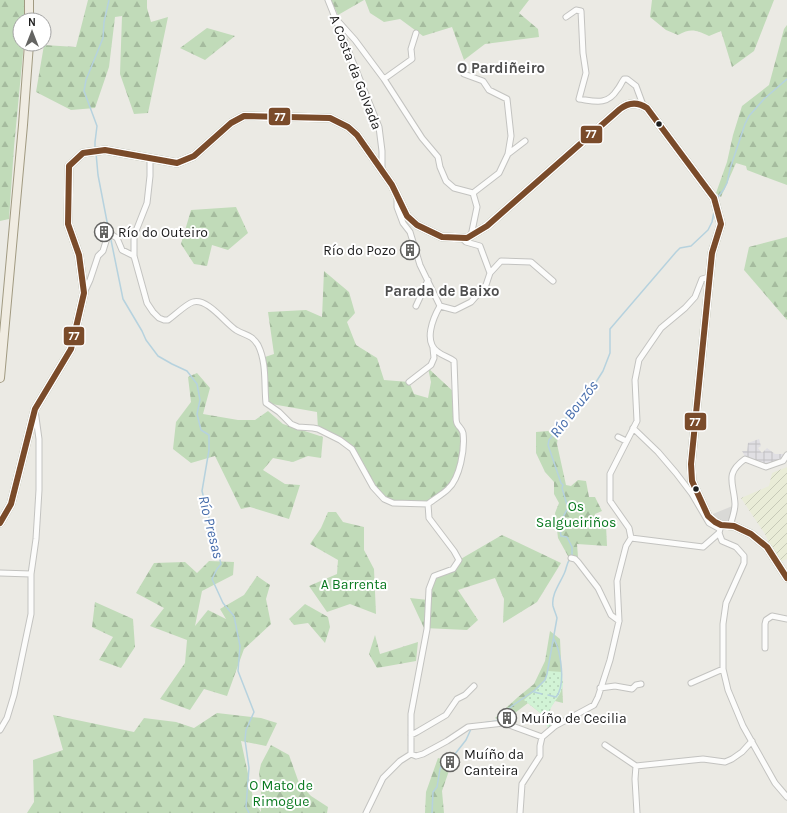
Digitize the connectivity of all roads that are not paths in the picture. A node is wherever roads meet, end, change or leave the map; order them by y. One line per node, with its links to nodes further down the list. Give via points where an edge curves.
1 (29, 0): 3 (main road)
2 (328, 0): 5 (street, A Costa da Golvada)
3 (29, 12)
4 (566, 17): 10 (street, via 576,10 581,11 586,73 579,98 606,101 615,94 624,79 627,79 636,86)
5 (336, 20): 9 (street, via 355,40); 14 (street, A Costa da Golvada, via 379,127)
6 (416, 33): 9 (street, via 411,49 412,59)
7 (28, 52): 28 (main road)
8 (464, 74): 12 (street, via 484,81 489,90 507,99 511,136)
9 (384, 79): 15 (street, via 422,138 438,157 446,181 454,188)
10 (643, 105): 17 (street, via 633,103 620,109 487,226); 21 (street, via 714,198 721,224 712,253)
11 (525, 141): 12 (street)
12 (508, 154): 15 (street, via 498,174)
13 (150, 158): 14 (street, via 177,163 194,156 231,123 244,116 330,118 357,135); 19 (street, via 148,198 134,236); 24 (street, via 105,150 83,153 69,166 68,224 80,255)
14 (382, 168): 16 (street)
15 (473, 193): 17 (street, via 477,207)
16 (397, 197): 18 (street, via 407,216 417,225 442,237); 22 (street, via 397,207 403,223 410,232 420,265)
17 (471, 236): 18 (street)
18 (462, 238): 20 (street, via 466,242 480,246)
19 (134, 256): 24 (street, via 122,250 117,238 109,236); 36 (street, via 147,303 160,318 168,320 192,302 200,302 235,330 251,336 263,360 266,403 291,424 313,428 352,448 373,487 384,499 393,503)
20 (490, 273): 23 (street, via 501,261 531,262); 26 (street, via 486,285 471,302 455,310)
21 (709, 277): 32 (street, via 702,279 695,297 662,328 639,360 635,380 637,421); 39 (street, via 691,472 692,481 708,516)
22 (428, 280): 25 (street); 26 (street)
23 (553, 281)
24 (84, 292): 31 (street, via 71,349)
25 (416, 306)
26 (440, 306): 27 (street, via 431,324)
27 (433, 347): 30 (street, via 434,358 431,365); 36 (street, via 454,361 456,416 463,440 456,479 447,490)
28 (0, 367): 29 (main road)
29 (0, 378)
30 (409, 382)
31 (35, 409): 37 (street, via 12,504); 43 (street, via 40,439 39,490 36,539)
32 (633, 428): 34 (street); 39 (street, via 676,473 709,523)
33 (618, 437): 34 (street)
34 (626, 441): 40 (street, via 610,474 610,501 629,528)
35 (787, 455): 38 (street, via 783,461 766,467 745,459 735,466 731,480 735,504)
36 (428, 504): 54 (street, via 430,518 459,560 453,569 434,576 429,589 427,629 411,714)
37 (0, 523)
38 (730, 526): 39 (street); 44 (street, via 750,534 768,547)
39 (720, 529): 40 (street, via 703,547); 48 (street, via 722,541 736,547 744,556 744,563 726,603 723,624)
40 (631, 538): 46 (street, via 626,546 617,581)
41 (571, 558): 46 (street, via 578,562 598,588 611,615)
42 (0, 573): 43 (street)
43 (30, 574): 53 (street, via 31,614 26,643 7,718)
44 (787, 578)
45 (787, 619): 47 (street, via 772,616 766,620)
46 (619, 621): 52 (street)
47 (765, 648)
48 (723, 668): 49 (street); 56 (street, via 728,690)
49 (692, 683)
50 (641, 684): 52 (street, via 632,689 615,686)
51 (474, 686): 54 (street, via 465,696 457,699 446,714)
52 (600, 688): 55 (street, via 594,705 556,726)
53 (0, 730)
54 (411, 735): 58 (street)
55 (542, 737): 58 (street, via 504,723 468,727 423,754); 62 (street, via 540,756 522,784)
56 (752, 742): 59 (street, via 725,762 703,759); 60 (street, via 775,783)
57 (605, 745): 59 (street)
58 (411, 754): 61 (street, via 383,778)
59 (636, 766): 63 (street)
60 (787, 797)
61 (366, 813)
62 (520, 813)
63 (637, 813)

